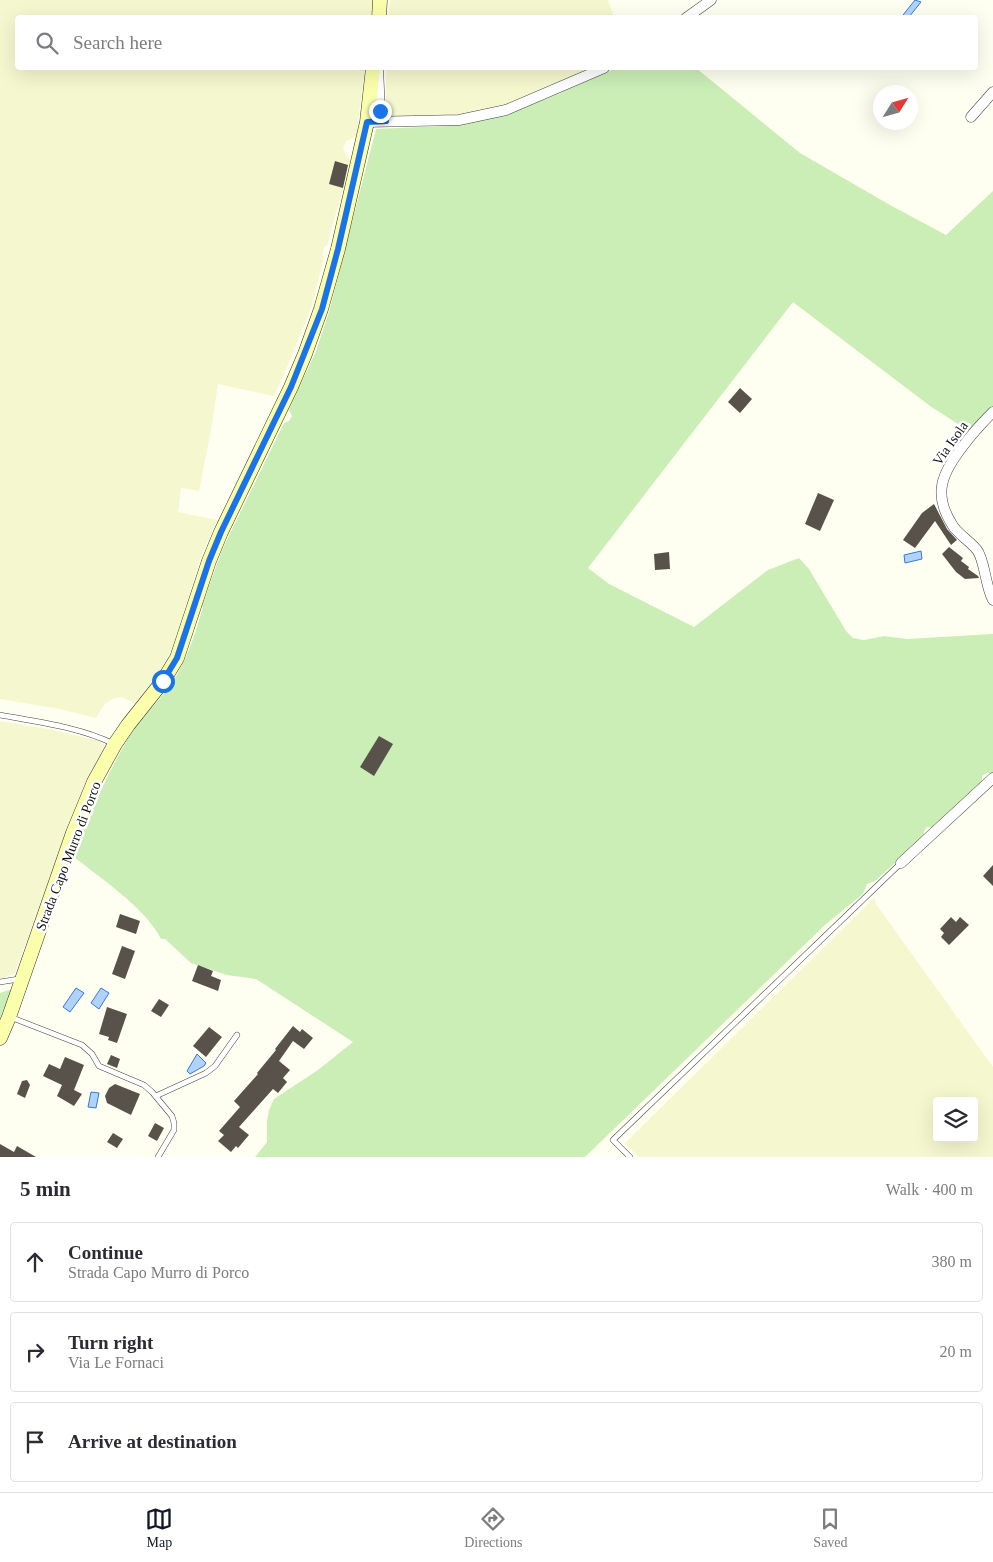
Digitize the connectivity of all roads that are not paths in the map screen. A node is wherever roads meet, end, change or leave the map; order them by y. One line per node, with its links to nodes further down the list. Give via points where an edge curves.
1 (380, 0): 3 (street)
2 (711, 0): 4 (street)
3 (378, 15)
4 (690, 15)
5 (373, 70): 11 (street, Strada Capo Murro di Porco)
6 (378, 70): 10 (street, via 380,111)
7 (599, 70): 10 (street, via 506,110 459,120)
8 (993, 92): 9 (street)
9 (971, 117)
10 (386, 121): 11 (street)
11 (367, 122): 15 (street, Strada Capo Murro di Porco, via 322,309 305,354 221,532 177,658)
12 (993, 412): 13 (street, Via Isola, via 948,466 942,479 945,512 961,536 978,550)
13 (993, 600)
14 (0, 715): 15 (lane, via 56,725)
15 (115, 744): 18 (street, Strada Capo Murro di Porco, via 94,782 73,833)
16 (993, 778): 17 (street)
17 (901, 863): 25 (lane, via 613,1140)
18 (22, 979): 19 (lane); 20 (street, Strada Capo Murro di Porco)
19 (0, 982)
20 (9, 1017): 22 (street, Strada Capo Murro di Porco); 23 (lane, via 82,1045 99,1066 144,1085)
21 (237, 1035): 23 (lane, via 215,1066 206,1073)
22 (0, 1038)
23 (156, 1096): 24 (lane, via 174,1123 174,1130)
24 (158, 1157)
25 (630, 1157)

